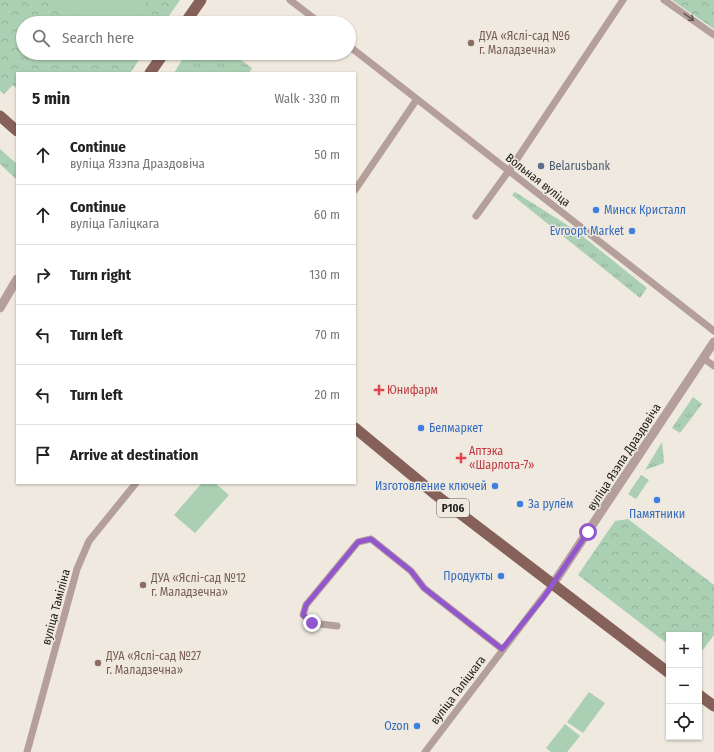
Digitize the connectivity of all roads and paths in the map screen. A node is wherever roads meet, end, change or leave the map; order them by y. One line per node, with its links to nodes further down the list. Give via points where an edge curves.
1 (200, 0): 5 (main road)
2 (290, 0): 6 (street)
3 (623, 0): 14 (street)
4 (664, 0): 7 (street, one-way to 7)
5 (190, 16)
6 (311, 16)
7 (714, 35)
8 (356, 51): 11 (street, Вольная вуліца)
9 (159, 60): 10 (main road)
10 (151, 72)
11 (417, 99): 14 (street, Вольная вуліца); 15 (street)
12 (0, 116): 13 (main road)
13 (16, 130)
14 (509, 171): 16 (street); 19 (street, Вольная вуліца)
15 (356, 189)
16 (476, 216)
17 (16, 281): 18 (street)
18 (0, 308)
19 (714, 331)
20 (714, 342): 21 (street, вуліца Язэпа Драздовіча)
21 (703, 358): 22 (street); 25 (street, вуліца Язэпа Драздовіча)
22 (714, 366)
23 (356, 429): 25 (main road, Р106, via 436,495)
24 (135, 484): 31 (street, вуліца Таміліна, via 89,541 77,569)
25 (552, 584): 27 (street, вуліца Галіцкага); 28 (main road, Р106)
26 (337, 626): 27 (street, via 312,623 303,615 306,605 358,542 371,539 411,571 424,588)
27 (502, 649): 32 (street, вуліца Галіцкага)
28 (666, 671)
29 (702, 697): 30 (main road)
30 (714, 706)
31 (27, 752)
32 (425, 752)

